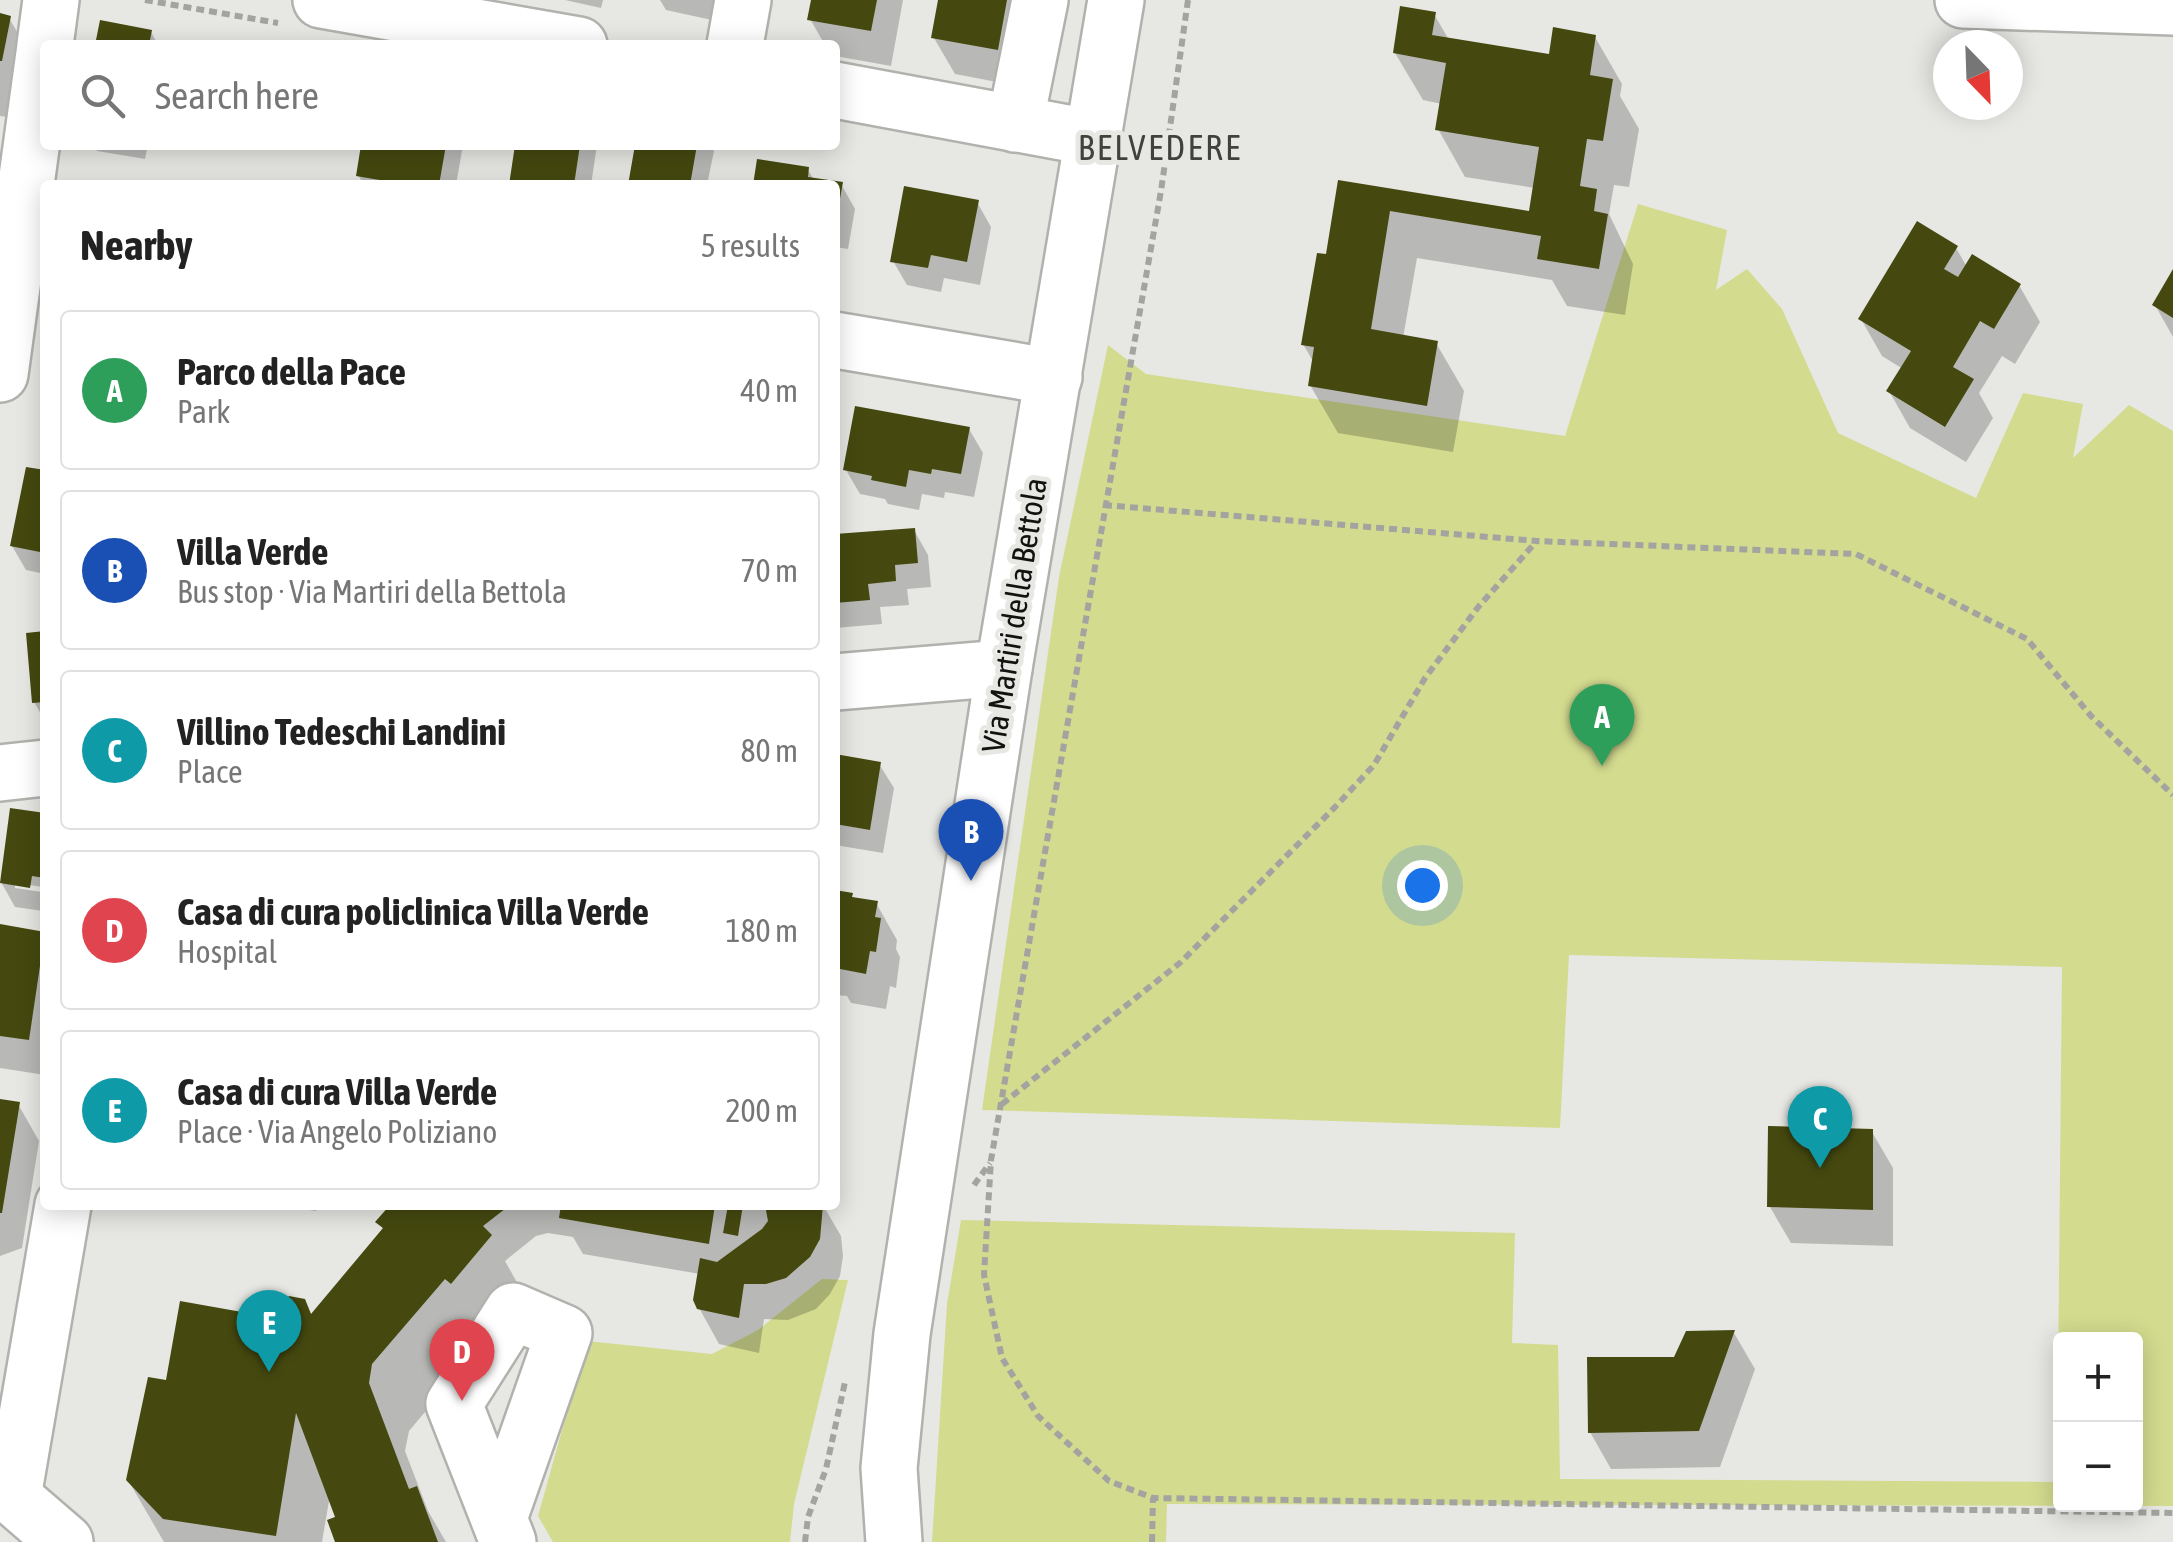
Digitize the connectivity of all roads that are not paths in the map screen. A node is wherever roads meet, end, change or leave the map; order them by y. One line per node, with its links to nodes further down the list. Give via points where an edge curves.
1 (51, 0): 9 (street)
2 (743, 0): 11 (street)
3 (1040, 0): 14 (street)
4 (1116, 0): 15 (street, Via Martiri della Bettola)
5 (1963, 0): 6 (street)
6 (2173, 7)
7 (306, 13): 8 (street)
8 (465, 13): 10 (street)
9 (46, 40)
10 (561, 40)
11 (736, 40)
12 (40, 82): 17 (street)
13 (840, 91): 14 (street)
14 (1016, 124): 15 (street)
15 (1094, 138): 18 (street, Via Martiri della Bettola)
16 (840, 341): 18 (street)
17 (0, 374)
18 (1054, 378): 19 (street, Via Martiri della Bettola)
19 (1004, 668): 20 (street); 25 (street, Via Martiri della Bettola, via 902,1334)
20 (840, 682)
21 (40, 769): 22 (street)
22 (0, 773)
23 (62, 1210): 24 (street)
24 (20, 1352): 26 (street)
25 (888, 1468): 28 (street, Via Martiri della Bettola); 29 (street, Via Martiri della Bettola)
26 (8, 1513): 27 (street)
27 (65, 1542)
28 (857, 1542)
29 (894, 1542)

